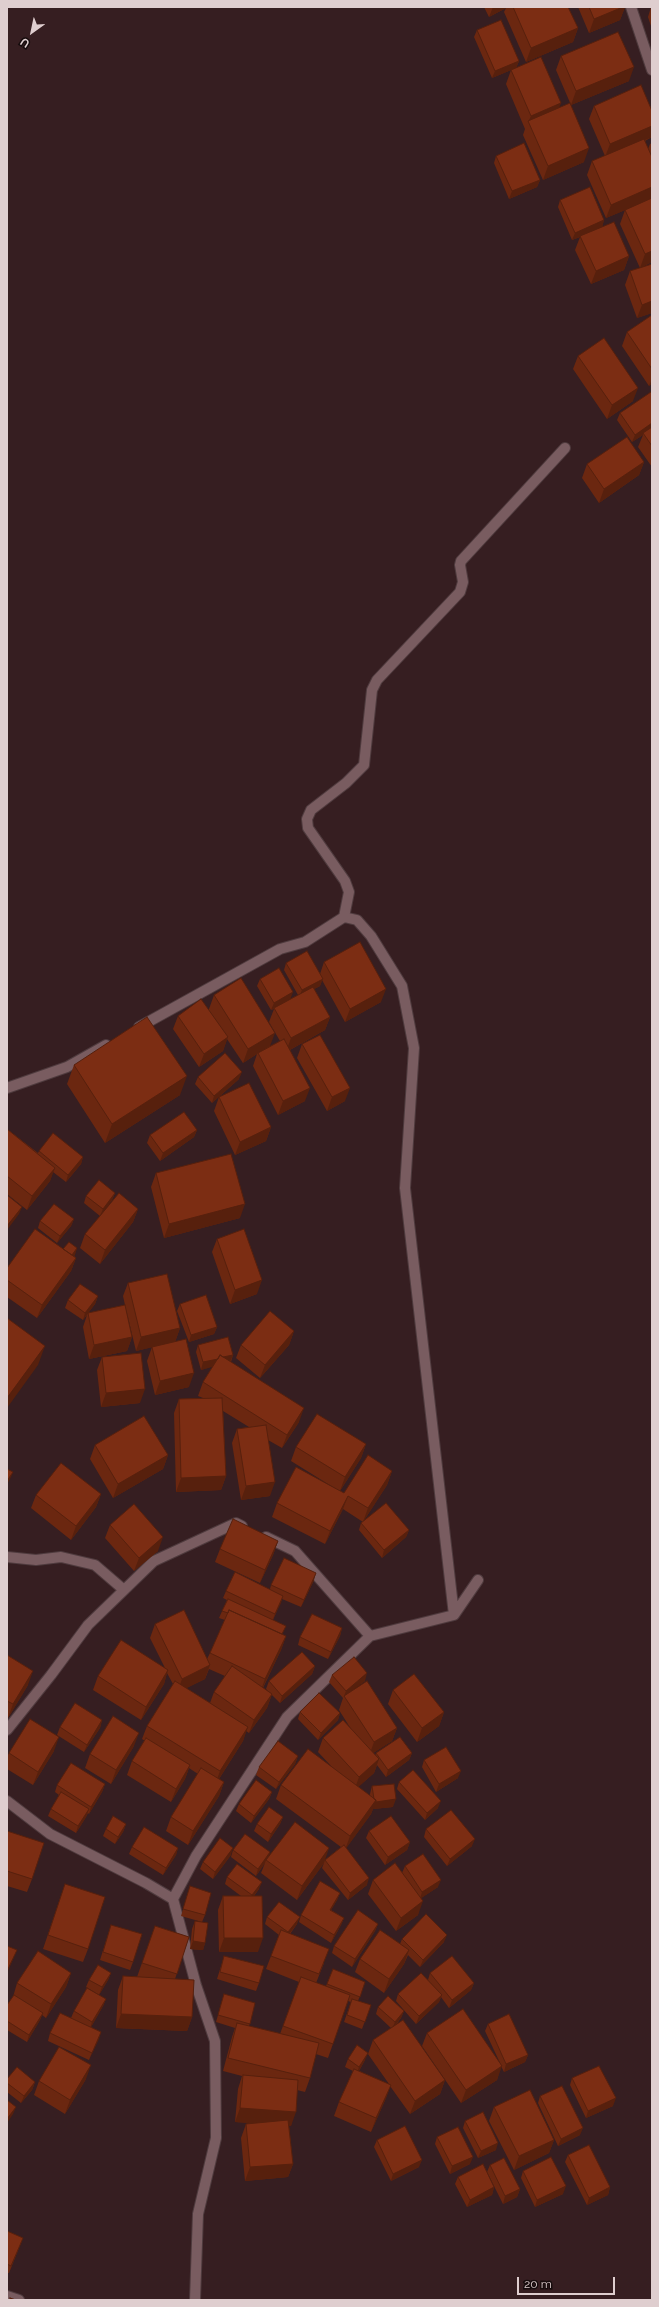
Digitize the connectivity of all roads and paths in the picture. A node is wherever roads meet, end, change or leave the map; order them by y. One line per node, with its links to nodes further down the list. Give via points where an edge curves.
1 (631, 7): 2 (street)
2 (652, 70)
3 (565, 448): 4 (street, via 461,561 463,582 460,592 377,680 372,690 364,765 346,783 311,810 307,819 308,828 345,880 349,892)
4 (344, 916): 5 (street, via 305,942 280,949); 11 (street, via 357,920 371,936 402,986 414,1048 405,1188)
5 (129, 1033)
6 (115, 1040): 7 (street, via 67,1067)
7 (7, 1088)
8 (7, 1557): 10 (street, via 36,1560 61,1558 96,1564)
9 (478, 1580): 11 (street)
10 (124, 1590): 12 (street, via 154,1561 236,1523 295,1551); 13 (street, via 88,1625 52,1675)
11 (454, 1615): 12 (street)
12 (370, 1636): 15 (street, via 287,1717 196,1856)
13 (7, 1730)
14 (7, 1801): 15 (street, via 50,1834)
15 (173, 1899): 18 (street, via 196,1986 215,2041 216,2138 198,2214)
16 (7, 2296): 17 (street)
17 (19, 2300)
18 (195, 2300)

